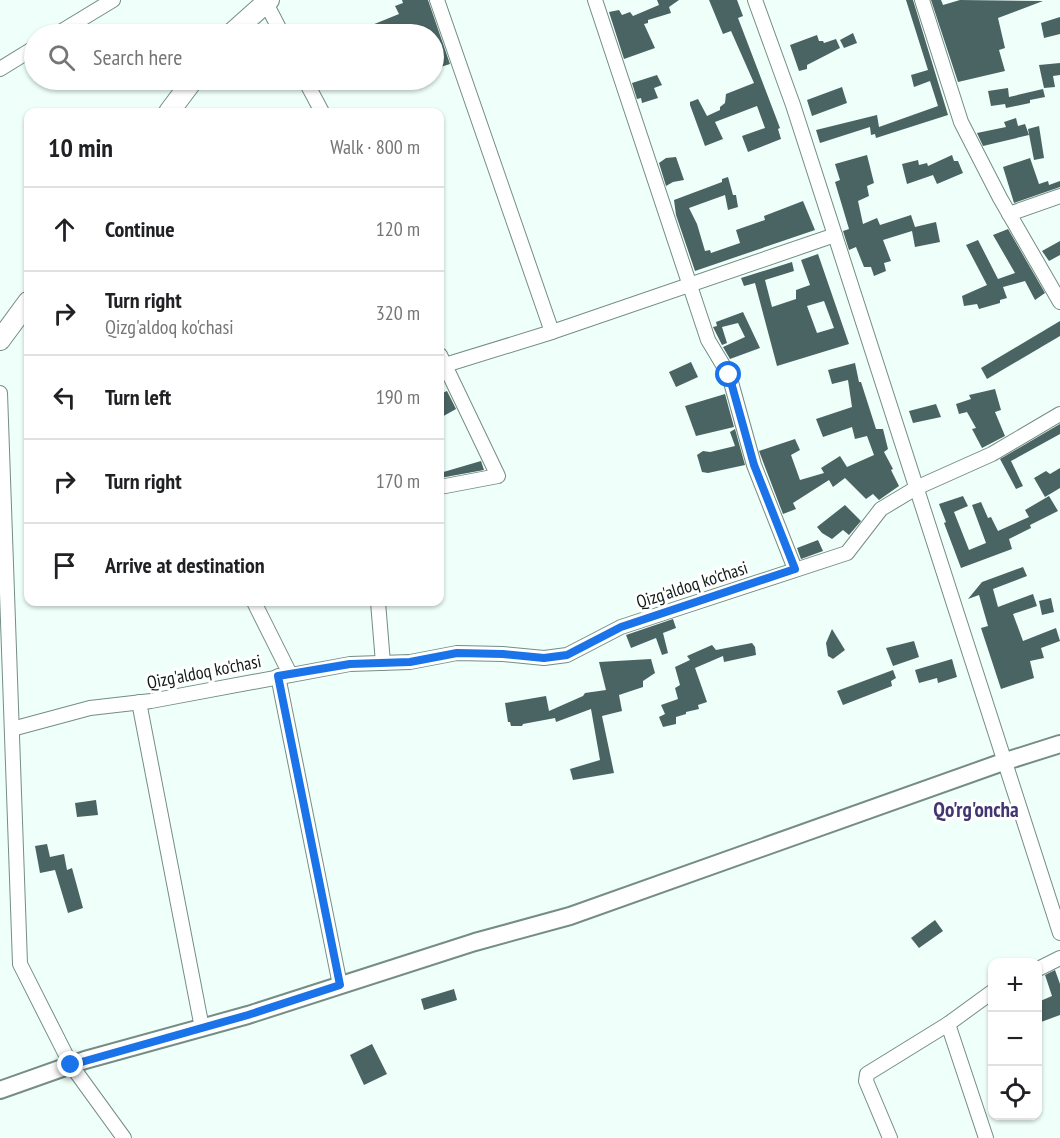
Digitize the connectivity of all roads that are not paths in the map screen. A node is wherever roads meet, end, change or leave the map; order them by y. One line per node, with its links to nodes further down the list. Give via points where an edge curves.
1 (113, 0): 7 (street)
2 (437, 0): 22 (street)
3 (596, 0): 19 (street)
4 (755, 0): 18 (street)
5 (922, 0): 17 (street, via 961,122)
6 (268, 2): 8 (main road); 9 (street)
7 (73, 24)
8 (243, 24)
9 (278, 24)
10 (24, 54): 11 (street)
11 (0, 69)
12 (186, 90): 14 (main road)
13 (310, 90): 15 (street)
14 (172, 108)
15 (320, 108)
16 (1060, 196): 17 (street)
17 (1009, 214): 20 (street)
18 (835, 235): 19 (street); 29 (street)
19 (689, 285): 22 (street); 30 (street, via 708,340 729,375 754,465)
20 (1060, 302)
21 (24, 307): 23 (main road)
22 (552, 332): 24 (street)
23 (0, 340)
24 (444, 359)
25 (444, 364): 28 (street, via 498,476)
26 (0, 393): 36 (street)
27 (1060, 414): 29 (street, Qizg'aldoq ko'chasi, via 992,454)
28 (444, 486)
29 (916, 488): 30 (street, Qizg'aldoq ko'chasi, via 881,509 847,553); 38 (street)
30 (795, 569): 33 (street, Qizg'aldoq ko'chasi, via 621,627 567,655 544,658 457,653)
31 (256, 606): 34 (street)
32 (378, 606): 33 (street)
33 (383, 663): 34 (street, Qizg'aldoq ko'chasi)
34 (284, 675): 35 (street, Qizg'aldoq ko'chasi); 42 (street)
35 (139, 702): 36 (street, Qizg'aldoq ko'chasi, via 90,708); 45 (street)
36 (12, 729): 46 (street, via 20,964)
37 (1060, 744): 38 (street)
38 (1003, 762): 39 (street); 42 (street, via 570,916)
39 (1060, 933)
40 (1060, 958): 41 (street)
41 (1042, 967)
42 (340, 985): 45 (street)
43 (988, 996): 44 (street)
44 (948, 1024): 49 (street, via 867,1074 866,1081); 50 (street)
45 (202, 1028): 46 (street)
46 (71, 1065): 47 (street); 48 (street)
47 (0, 1090)
48 (123, 1138)
49 (890, 1138)
50 (986, 1138)

